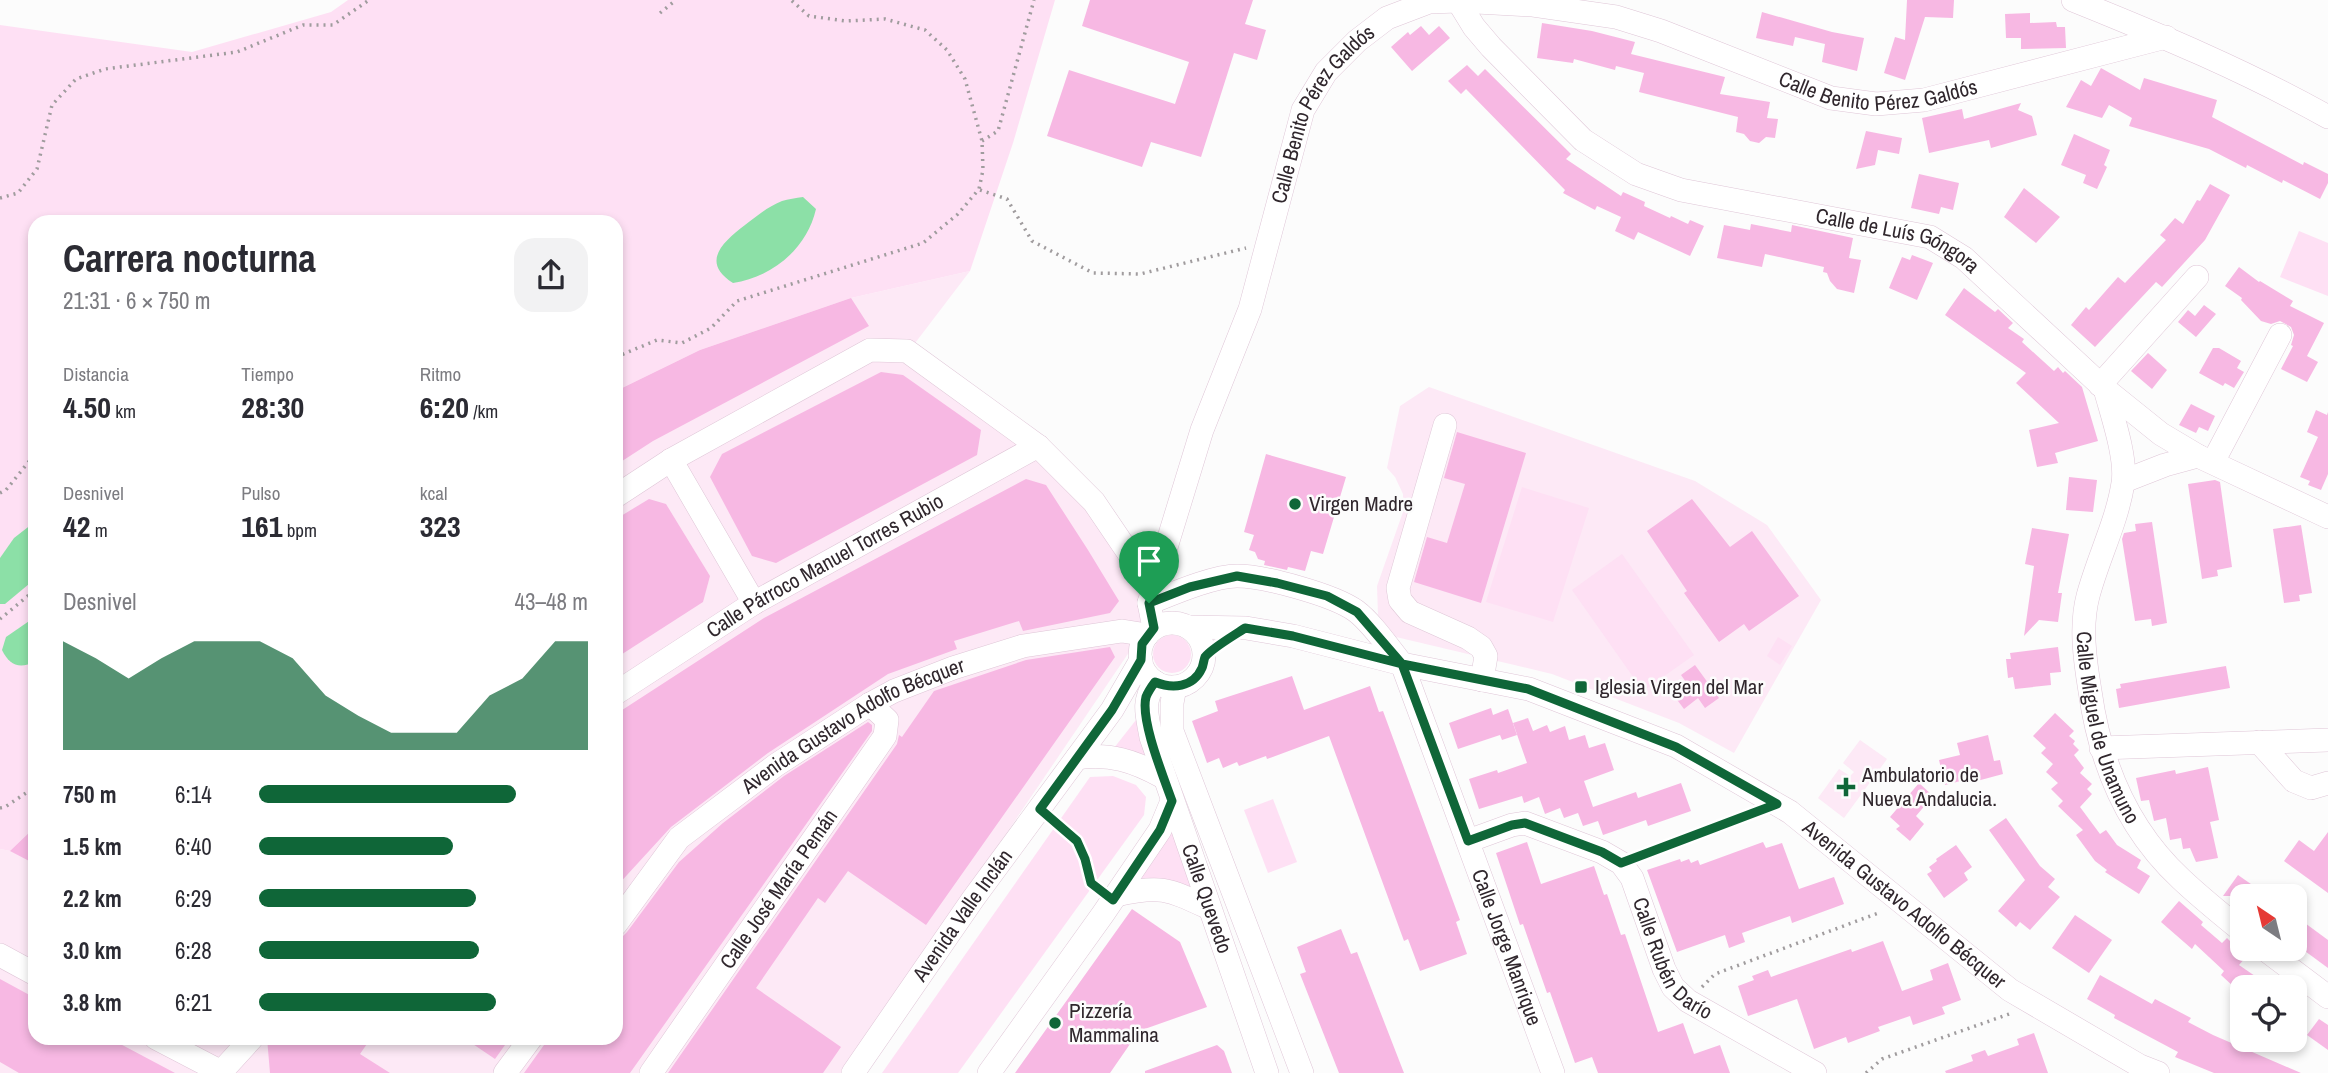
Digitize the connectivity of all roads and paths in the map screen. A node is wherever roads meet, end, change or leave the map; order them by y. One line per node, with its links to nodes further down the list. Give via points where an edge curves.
1 (369, 0): 12 (path, via 333,25 303,26 237,52 105,69 76,79 52,105 37,169 18,193)
2 (676, 0): 7 (path)
3 (791, 0): 10 (path, via 809,16 846,21 885,19 925,30 947,50 965,79)
4 (1034, 0): 10 (path, via 998,131)
5 (2073, 0): 8 (street)
6 (1458, 1): 8 (street, Calle Benito Pérez Galdós, via 1533,5 1616,17 1831,98 1876,104 1924,100); 13 (street, Calle Benito Pérez Galdós, via 1429,2 1387,18 1326,72 1303,110); 17 (street, Calle de Luís Góngora, via 1491,47 1583,140 1636,174 1681,190 1930,237 1964,258)
7 (660, 13)
8 (2166, 37): 9 (street)
9 (2328, 117)
10 (982, 141): 11 (path)
11 (979, 189): 13 (path, via 1007,199 1032,241 1093,274 1140,274 1244,248); 16 (path, via 923,243 737,302 711,328 682,343 657,340)
12 (0, 198)
13 (1265, 253): 28 (street, Calle Benito Pérez Galdós, via 1250,309 1202,430)
14 (2197, 277): 17 (street)
15 (2280, 335): 20 (street)
16 (623, 354)
17 (2103, 387): 20 (street, Calle de Luís Góngora, via 2161,434); 23 (street, via 2119,438)
18 (1445, 425): 37 (street, via 1398,588 1400,600 1410,612 1481,647 1486,656)
19 (1038, 446): 21 (street, via 907,351 870,350); 28 (street, via 1094,502); 29 (street, Calle Párroco Manuel Torres Rubio)
20 (2206, 459): 23 (street, via 2165,465); 26 (street, Calle de Luís Góngora)
21 (671, 460): 24 (street); 29 (street)
22 (28, 463): 25 (path)
23 (2124, 481): 42 (street, Calle Miguel de Unamuno, via 2087,598 2084,630)
24 (623, 491)
25 (0, 493)
26 (2328, 517)
27 (28, 596): 30 (path)
28 (1151, 596): 33 (street, Calle Benito Pérez Galdós); 35 (street, via 1237,576 1327,596 1357,612)
29 (754, 603): 38 (street, Calle Párroco Manuel Torres Rubio)
30 (0, 619)
31 (1188, 627): 32 (street, Avenida Gustavo Adolfo Bécquer); 33 (street, via 1173,622); 34 (street, via 1199,636)
32 (1245, 628): 34 (street); 35 (street, Avenida Gustavo Adolfo Bécquer)
33 (1150, 632): 36 (street, via 1142,644); 39 (street, Avenida Gustavo Adolfo Bécquer, via 1122,631 1023,646 953,668)
34 (1205, 657): 36 (street, via 1202,668 1186,684)
35 (1402, 664): 37 (street, Avenida Gustavo Adolfo Bécquer); 51 (street, Calle Jorge Manrique)
36 (1155, 677): 43 (street, Avenida Valle Inclán, via 1112,710); 44 (street, Calle Quevedo, via 1146,708); 73 (street, Calle Quevedo, via 1172,703 1172,730)
37 (1482, 680): 48 (street, Avenida Gustavo Adolfo Bécquer, via 1528,689 1676,747)
38 (623, 688)
39 (870, 704): 56 (street, Avenida Gustavo Adolfo Bécquer, via 776,765 679,838); 69 (street, Calle José María Pemán, via 887,720 885,736)
40 (2328, 740): 41 (street)
41 (2259, 742): 42 (street); 45 (street, via 2294,781 2311,788)
42 (2101, 748): 57 (street, Calle Miguel de Unamuno, via 2119,798 2154,850)
43 (1077, 758): 44 (street, via 1123,758); 50 (street, Avenida Valle Inclán)
44 (1163, 777): 47 (street, Calle Quevedo)
45 (2328, 783)
46 (28, 791): 49 (path)
47 (1172, 801): 53 (street, via 1160,830); 55 (street, Calle Quevedo)
48 (1777, 804): 52 (path); 54 (street, Avenida Gustavo Adolfo Bécquer)
49 (0, 807)
50 (1040, 809): 53 (path, via 1077,841 1091,883); 70 (street, Avenida Valle Inclán)
51 (1468, 841): 52 (street, via 1525,823); 74 (street, Calle Jorge Manrique)
52 (1621, 863): 62 (street, Calle Rubén Darío, via 1632,878 1664,969)
53 (1114, 897): 55 (street, via 1141,890 1169,890); 71 (street)
54 (1902, 904): 62 (path, via 1715,974); 63 (street, Avenida Gustavo Adolfo Bécquer, via 2010,990)
55 (1209, 908): 72 (street, Calle Quevedo)
56 (623, 914)
57 (2230, 921)
58 (0, 955): 60 (street)
59 (2280, 961): 61 (street)
60 (28, 970)
61 (2328, 997)
62 (1688, 1002): 75 (street, Calle Rubén Darío)
63 (2036, 1005): 76 (path, via 1882,1059); 77 (street, Avenida Gustavo Adolfo Bécquer)
64 (169, 1045): 67 (street)
65 (246, 1045): 67 (street)
66 (526, 1045): 68 (street)
67 (222, 1073)
68 (505, 1073)
69 (651, 1073)
70 (853, 1073)
71 (989, 1073)
72 (1267, 1073)
73 (1302, 1073)
74 (1553, 1073)
75 (1815, 1073)
76 (1866, 1073)
77 (2158, 1073)

